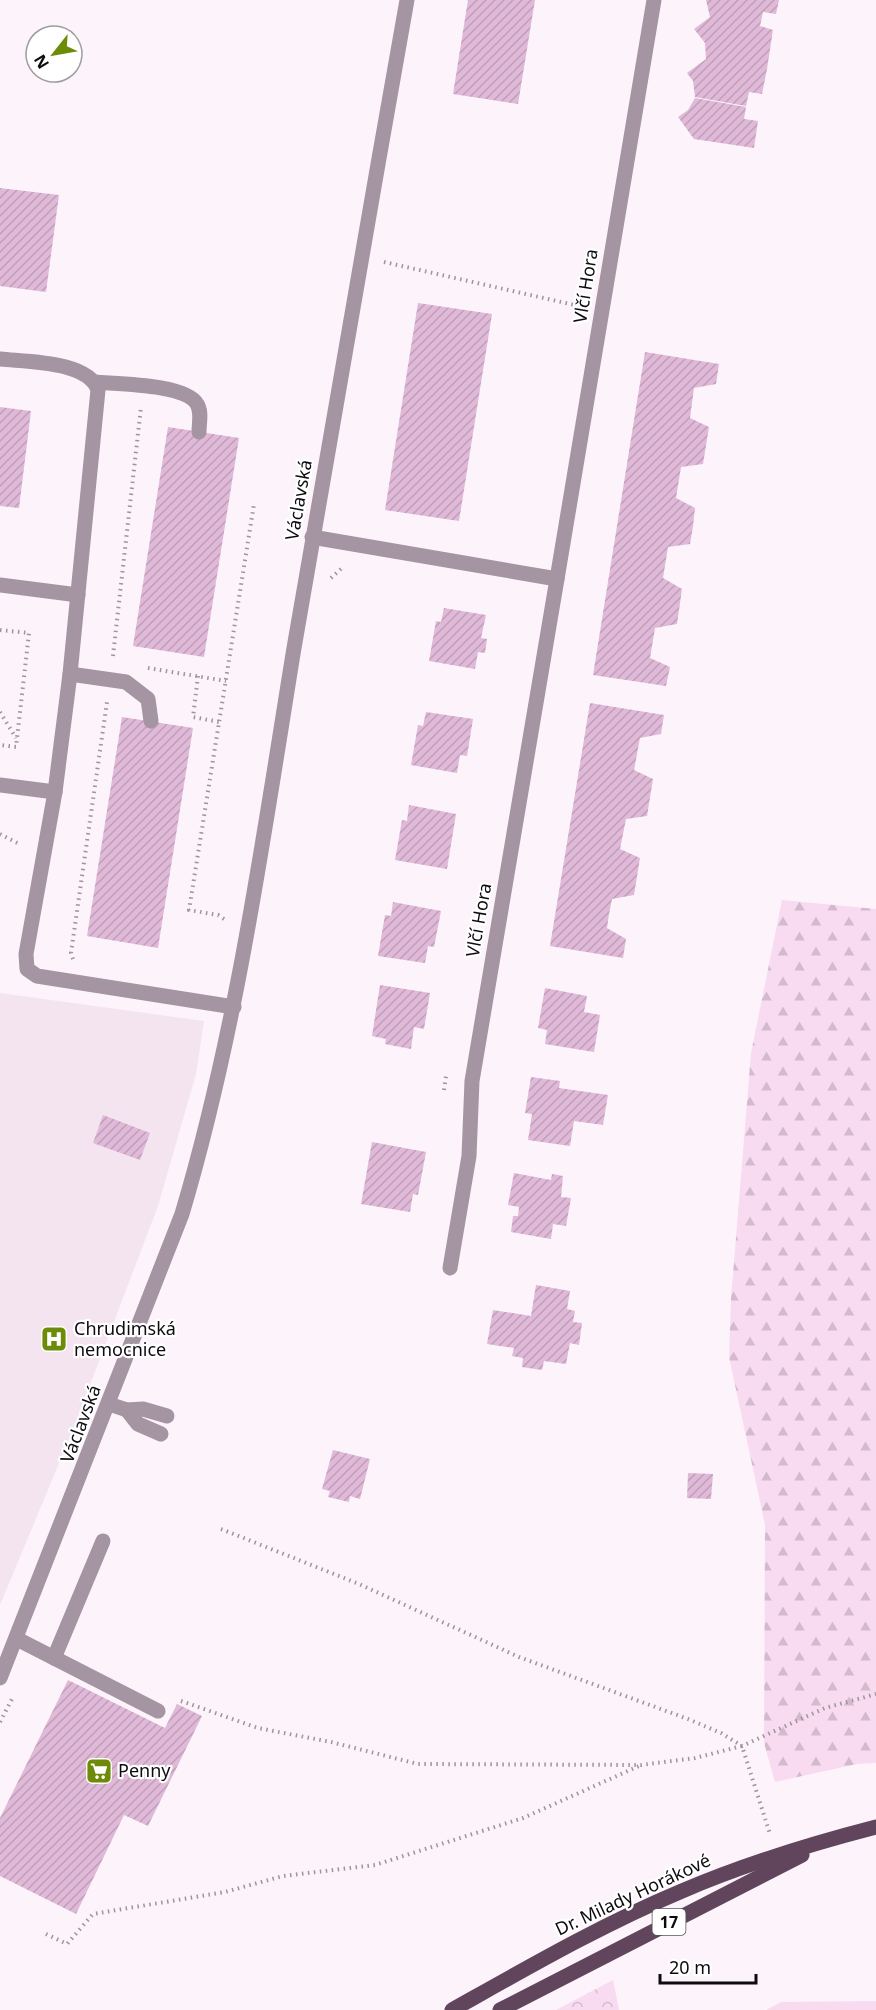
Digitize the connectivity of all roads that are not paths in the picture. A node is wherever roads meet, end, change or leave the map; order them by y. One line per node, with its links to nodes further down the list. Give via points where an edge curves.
1 (407, 0): 6 (street, Václavská)
2 (654, 0): 7 (street, Vlčí Hora)
3 (0, 359): 4 (street, via 71,368)
4 (95, 382): 5 (street, via 189,395 200,410); 9 (street, via 98,399)
5 (199, 432)
6 (312, 537): 7 (street); 14 (street, Václavská)
7 (556, 579): 15 (street, Vlčí Hora, via 472,1081 469,1156)
8 (0, 585): 9 (street)
9 (78, 595): 10 (street)
10 (70, 674): 11 (street, via 130,684 148,699); 13 (street)
11 (152, 721)
12 (0, 785): 13 (street)
13 (55, 792): 14 (street, via 26,954 27,969 37,976)
14 (234, 1007): 16 (street, Václavská, via 182,1214)
15 (450, 1268)
16 (109, 1404): 17 (street); 21 (street, Václavská)
17 (127, 1410): 18 (street, via 143,1409); 19 (street, via 138,1424)
18 (167, 1416)
19 (161, 1434)
20 (103, 1541): 22 (street)
21 (17, 1639): 22 (street); 23 (street, Václavská)
22 (54, 1658): 24 (street)
23 (0, 1678)
24 (158, 1711)
25 (876, 1827): 26 (main road, Dr. Milady Horákové / 17)
26 (839, 1836): 27 (main road, Dr. Milady Horákové / 17, via 681,1891); 28 (main road, Dr. Milady Horákové / 17)
27 (452, 2010)
28 (500, 2010)

